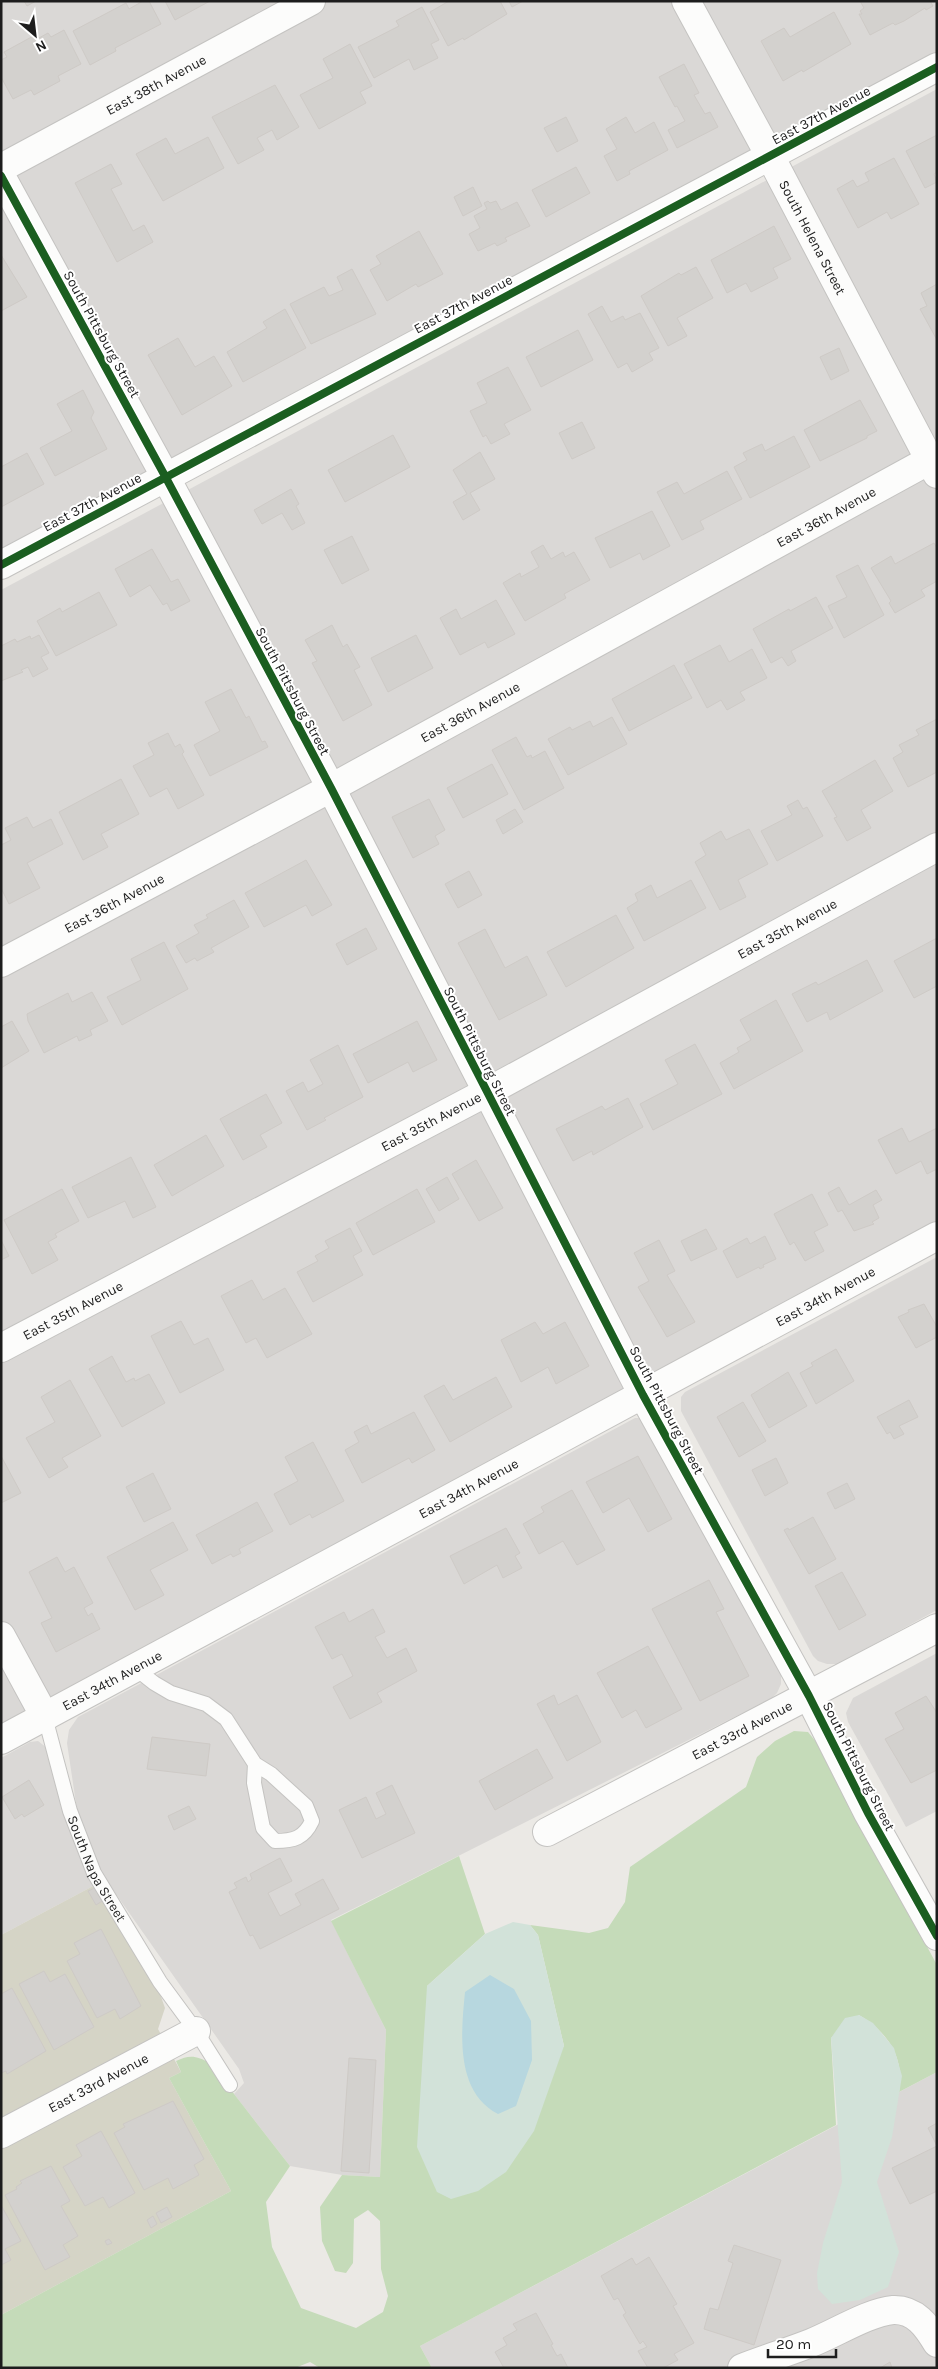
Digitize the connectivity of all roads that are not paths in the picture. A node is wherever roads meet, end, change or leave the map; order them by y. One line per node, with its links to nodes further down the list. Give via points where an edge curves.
1 (311, 1): 5 (street, East 38th Avenue)
2 (688, 2): 4 (street, South Helena Street)
3 (937, 68): 4 (street, East 37th Avenue)
4 (770, 156): 7 (street, South Helena Street); 8 (street, East 37th Avenue)
5 (1, 168)
6 (1, 177): 8 (street, South Pittsburg Street)
7 (934, 463): 10 (street, East 36th Avenue)
8 (165, 476): 9 (street, East 37th Avenue); 10 (street, South Pittsburg Street)
9 (1, 565)
10 (331, 788): 12 (street, East 36th Avenue); 13 (street, South Pittsburg Street)
11 (937, 848): 13 (street, East 35th Avenue)
12 (1, 963)
13 (487, 1092): 15 (street, East 35th Avenue); 16 (street, South Pittsburg Street)
14 (937, 1236): 16 (street, East 34th Avenue)
15 (1, 1348)
16 (643, 1394): 19 (street, East 34th Avenue); 20 (street, South Pittsburg Street)
17 (937, 1628): 20 (street, East 33rd Avenue)
18 (1, 1636): 21 (street, South Napa Street)
19 (135, 1668): 21 (street, East 34th Avenue); 23 (lane, via 162,1688 206,1704 226,1719)
20 (808, 1696): 24 (street, East 33rd Avenue); 25 (street, South Pittsburg Street, via 868,1813)
21 (45, 1716): 22 (street, East 34th Avenue); 26 (lane, South Napa Street, via 70,1811 94,1872 160,1982)
22 (1, 1740)
23 (255, 1764): 23 (lane, via 272,1774 306,1806 312,1821 307,1833 289,1841 275,1841 263,1828 254,1783)
24 (547, 1832)
25 (937, 1936)
26 (196, 2031): 27 (lane, South Napa Street); 28 (street, East 33rd Avenue)
27 (230, 2084)
28 (1, 2134)
29 (937, 2342): 30 (street, via 914,2314 893,2310)
30 (742, 2368)

